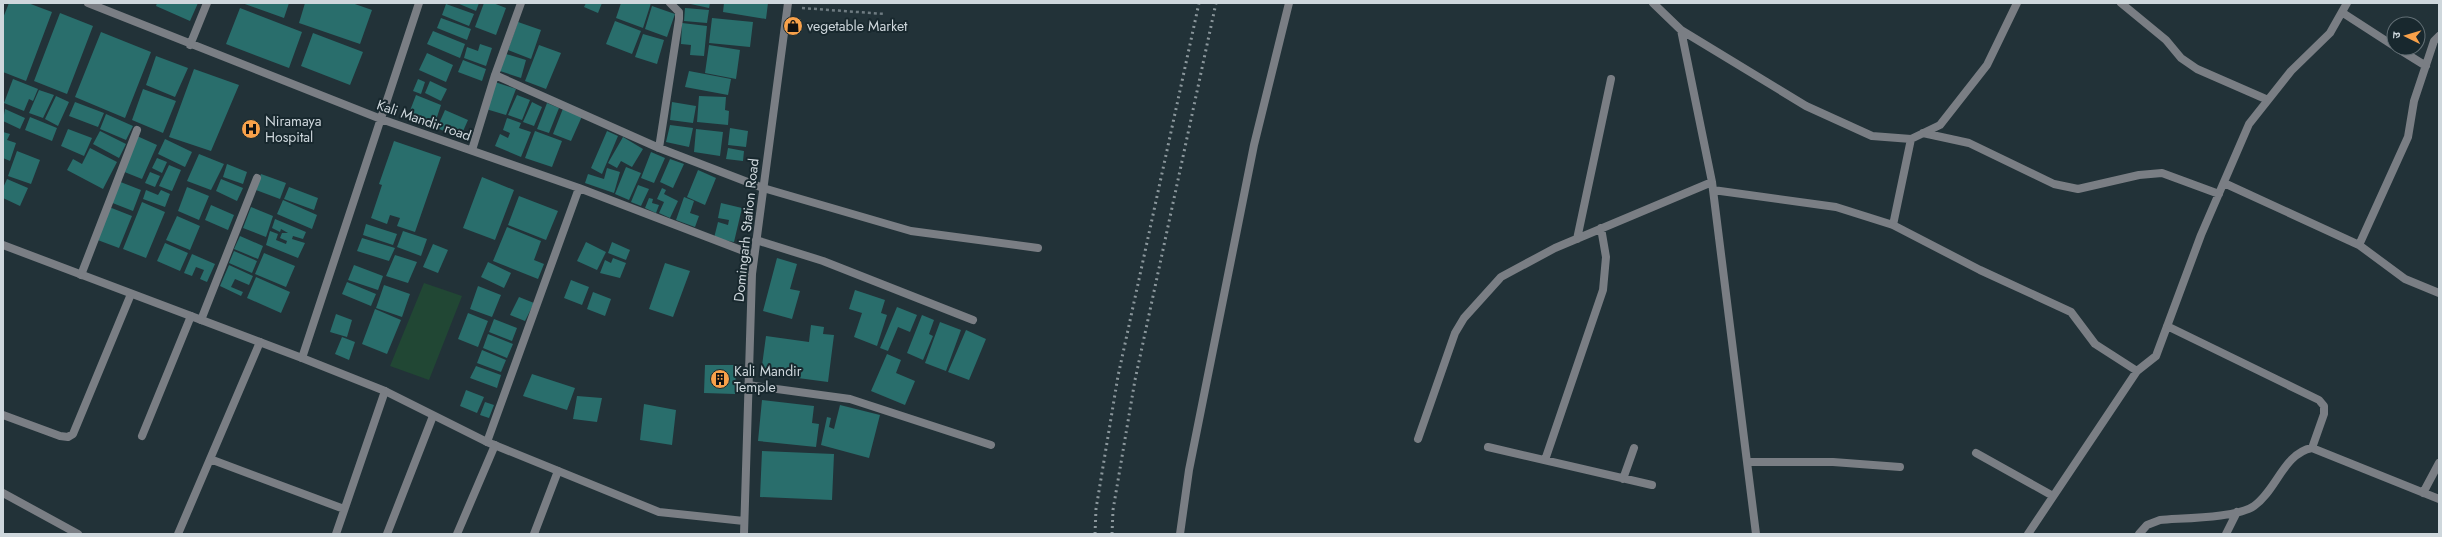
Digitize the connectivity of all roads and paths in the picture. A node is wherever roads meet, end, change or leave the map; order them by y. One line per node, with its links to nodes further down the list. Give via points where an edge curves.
1 (88, 3): 17 (street, Kali Mandir road)
2 (207, 3): 17 (street)
3 (420, 3): 23 (street)
4 (520, 3): 20 (street)
5 (670, 3): 27 (street, via 679,12 679,19)
6 (1289, 3): 87 (street, via 1246,184 1188,470)
7 (1653, 3): 14 (street)
8 (2017, 3): 25 (street, via 1987,65 1940,124)
9 (2122, 3): 22 (street, via 2166,40 2181,58 2197,69)
10 (2347, 3): 12 (street)
11 (788, 5): 13 (path); 33 (street, Domingarh Station Road)
12 (2342, 13): 16 (street); 22 (street, via 2330,33 2291,71)
13 (885, 14)
14 (1681, 30): 26 (street, via 1806,106 1872,136); 31 (street)
15 (2439, 36): 19 (street, via 2434,41)
16 (2386, 41)
17 (190, 45): 23 (street, Kali Mandir road)
18 (2410, 56): 19 (street)
19 (2426, 66): 40 (street, via 2414,101 2408,137)
20 (495, 75): 27 (street); 28 (street)
21 (1611, 79): 37 (street)
22 (2268, 100): 30 (street, via 2249,124)
23 (381, 119): 28 (street, Kali Mandir road); 51 (street)
24 (137, 130): 43 (street)
25 (1924, 133): 26 (street); 34 (street, via 1969,143 2054,184 2078,189 2139,175 2162,173)
26 (1912, 139): 35 (street)
27 (659, 148): 33 (street)
28 (472, 150): 32 (street, Kali Mandir road)
29 (257, 178): 47 (street)
30 (2224, 183): 34 (street); 40 (street)
31 (1713, 186): 35 (street, via 1836,207); 36 (street); 67 (street)
32 (579, 188): 42 (street, Kali Mandir road); 59 (street)
33 (763, 188): 38 (street, Domingarh Station Road); 41 (street, via 911,231)
34 (2219, 194): 49 (street)
35 (1892, 225): 52 (street, via 1980,270 2071,312 2095,344)
36 (1601, 228): 37 (street); 66 (street, via 1606,257 1603,290)
37 (1576, 239): 58 (street, via 1501,278 1464,318 1454,333)
38 (756, 240): 42 (street, Domingarh Station Road); 48 (street, via 823,260)
39 (3, 245): 43 (street)
40 (2359, 245): 44 (street, via 2405,279)
41 (1038, 248)
42 (754, 255): 53 (street, Domingarh Station Road)
43 (81, 275): 45 (street)
44 (2439, 293)
45 (131, 294): 46 (street); 55 (street, via 73,434 68,437 60,436)
46 (191, 316): 47 (street); 57 (street)
47 (201, 320): 50 (street)
48 (973, 320)
49 (2167, 326): 52 (street, via 2156,356); 63 (street, via 2319,400 2324,406 2324,414)
50 (260, 342): 51 (street); 65 (street)
51 (302, 358): 54 (street)
52 (2137, 371): 75 (street)
53 (748, 385): 60 (street, via 850,399); 79 (street, Domingarh Station Road)
54 (385, 392): 56 (street); 77 (street)
55 (3, 415)
56 (433, 416): 59 (street); 83 (street)
57 (142, 436)
58 (1418, 439)
59 (491, 444): 70 (street); 84 (street)
60 (991, 445)
61 (1488, 447): 66 (street)
62 (1634, 448): 71 (street)
63 (2312, 448): 74 (street); 78 (street, via 2306,449 2292,460 2261,500 2245,511)
64 (1976, 453): 75 (street)
65 (210, 459): 77 (street); 81 (street)
66 (1545, 460): 71 (street)
67 (1747, 462): 69 (street, via 1833,462); 88 (street)
68 (2439, 463): 74 (street)
69 (1900, 467)
70 (558, 471): 79 (street, via 659,512); 85 (street)
71 (1623, 479): 72 (street)
72 (1652, 485)
73 (3, 493): 80 (street)
74 (2423, 493): 76 (street)
75 (2053, 496): 89 (street)
76 (2439, 499)
77 (344, 509): 82 (street)
78 (2237, 512): 90 (street, via 2160,520 2147,525); 91 (street)
79 (744, 521): 86 (street, Domingarh Station Road)
80 (78, 534)
81 (178, 534)
82 (336, 534)
83 (387, 534)
84 (457, 534)
85 (534, 534)
86 (744, 534)
87 (1180, 534)
88 (1756, 534)
89 (2028, 534)
90 (2139, 534)
91 (2226, 534)

